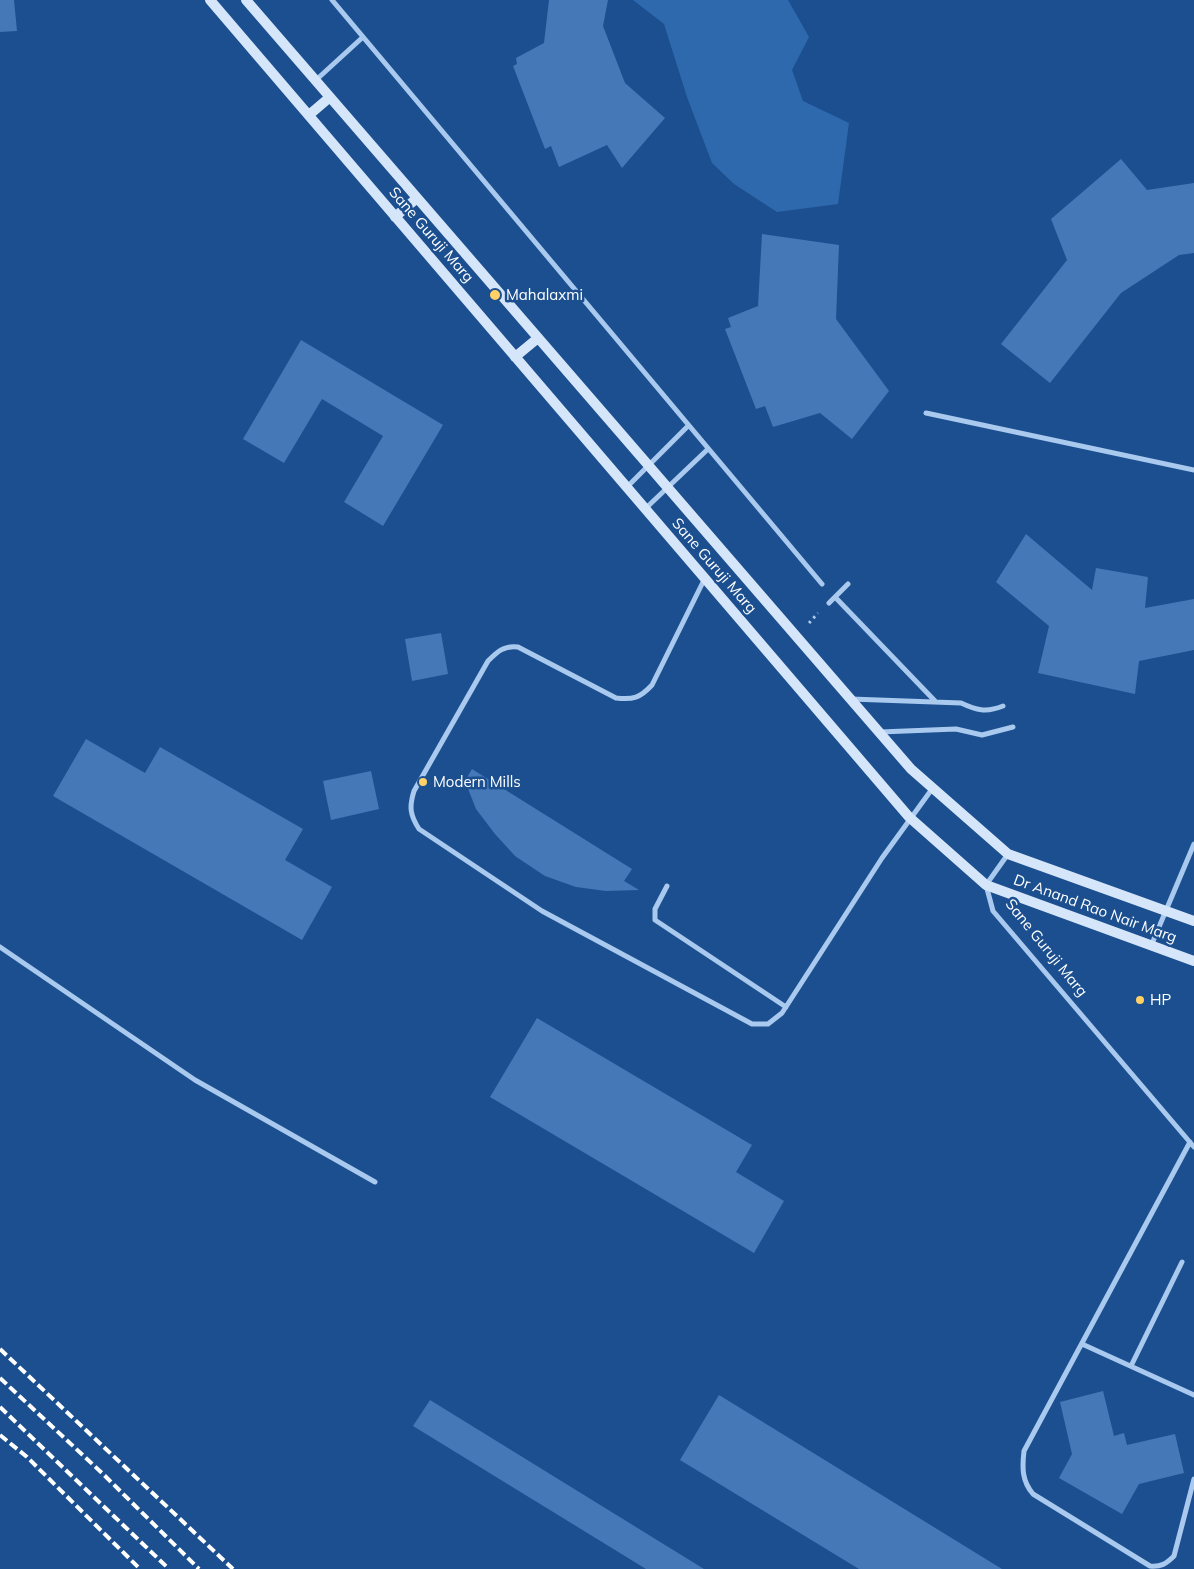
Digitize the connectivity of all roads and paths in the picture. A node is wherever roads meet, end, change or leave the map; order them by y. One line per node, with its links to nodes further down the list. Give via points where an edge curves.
1 (210, 0): 7 (main road, Sane Guruji Marg)
2 (246, 0): 5 (main road, Sane Guruji Marg)
3 (332, 0): 4 (street)
4 (363, 37): 5 (street); 13 (street)
5 (316, 80): 6 (main road, Sane Guruji Marg)
6 (330, 97): 7 (main road); 8 (main road, Sane Guruji Marg)
7 (309, 115): 9 (main road, Sane Guruji Marg)
8 (417, 198): 9 (main road); 10 (main road, Sane Guruji Marg)
9 (395, 217): 11 (main road, Sane Guruji Marg)
10 (538, 338): 11 (main road); 15 (main road, Sane Guruji Marg)
11 (515, 357): 17 (main road, Sane Guruji Marg)
12 (926, 414): 16 (street)
13 (688, 426): 14 (street); 15 (street)
14 (708, 449): 18 (street); 21 (street)
15 (648, 466): 17 (street); 18 (main road, Sane Guruji Marg)
16 (1194, 470)
17 (627, 487): 19 (main road, Sane Guruji Marg)
18 (668, 488): 19 (street); 25 (main road, Sane Guruji Marg)
19 (645, 509): 20 (main road, Sane Guruji Marg)
20 (705, 578): 32 (main road, Sane Guruji Marg); 42 (street, via 652,685 643,695 631,700 616,698 518,647 510,646 498,651 488,661 414,791 410,805 412,818 419,829 542,911 752,1024 768,1024)
21 (822, 584)
22 (848, 584): 23 (street)
23 (835, 597): 24 (street); 27 (street)
24 (829, 603): 25 (path)
25 (796, 636): 26 (main road, Sane Guruji Marg)
26 (851, 699): 27 (street); 30 (main road, Sane Guruji Marg)
27 (935, 701): 28 (street, via 960,703 976,711)
28 (1003, 706)
29 (1013, 727): 30 (street, via 982,735 956,729)
30 (879, 732): 31 (main road, Sane Guruji Marg)
31 (932, 788): 32 (street); 34 (main road, Sane Guruji Marg)
32 (910, 817): 35 (main road, Sane Guruji Marg); 42 (street)
33 (1194, 844): 37 (street)
34 (1008, 854): 35 (street); 37 (main road, Dr Anand Rao Nair Marg)
35 (986, 885): 39 (main road, Dr Anand Rao Nair Marg); 43 (street, Sane Guruji Marg, via 993,911)
36 (667, 886): 42 (street, via 655,908 655,920)
37 (1166, 910): 38 (main road, Dr Anand Rao Nair Marg); 39 (street)
38 (1193, 918)
39 (1151, 946): 41 (main road, Dr Anand Rao Nair Marg)
40 (0, 947): 44 (street, via 195,1080)
41 (1194, 962)
42 (786, 1006)
43 (1192, 1144): 46 (street)
44 (375, 1182)
45 (1182, 1262): 47 (street)
46 (1082, 1344): 47 (street); 49 (street, via 1024,1451 1025,1485 1033,1494 1150,1566 1158,1567 1174,1556)
47 (1130, 1366): 48 (street)
48 (1194, 1395)
49 (1194, 1479)

